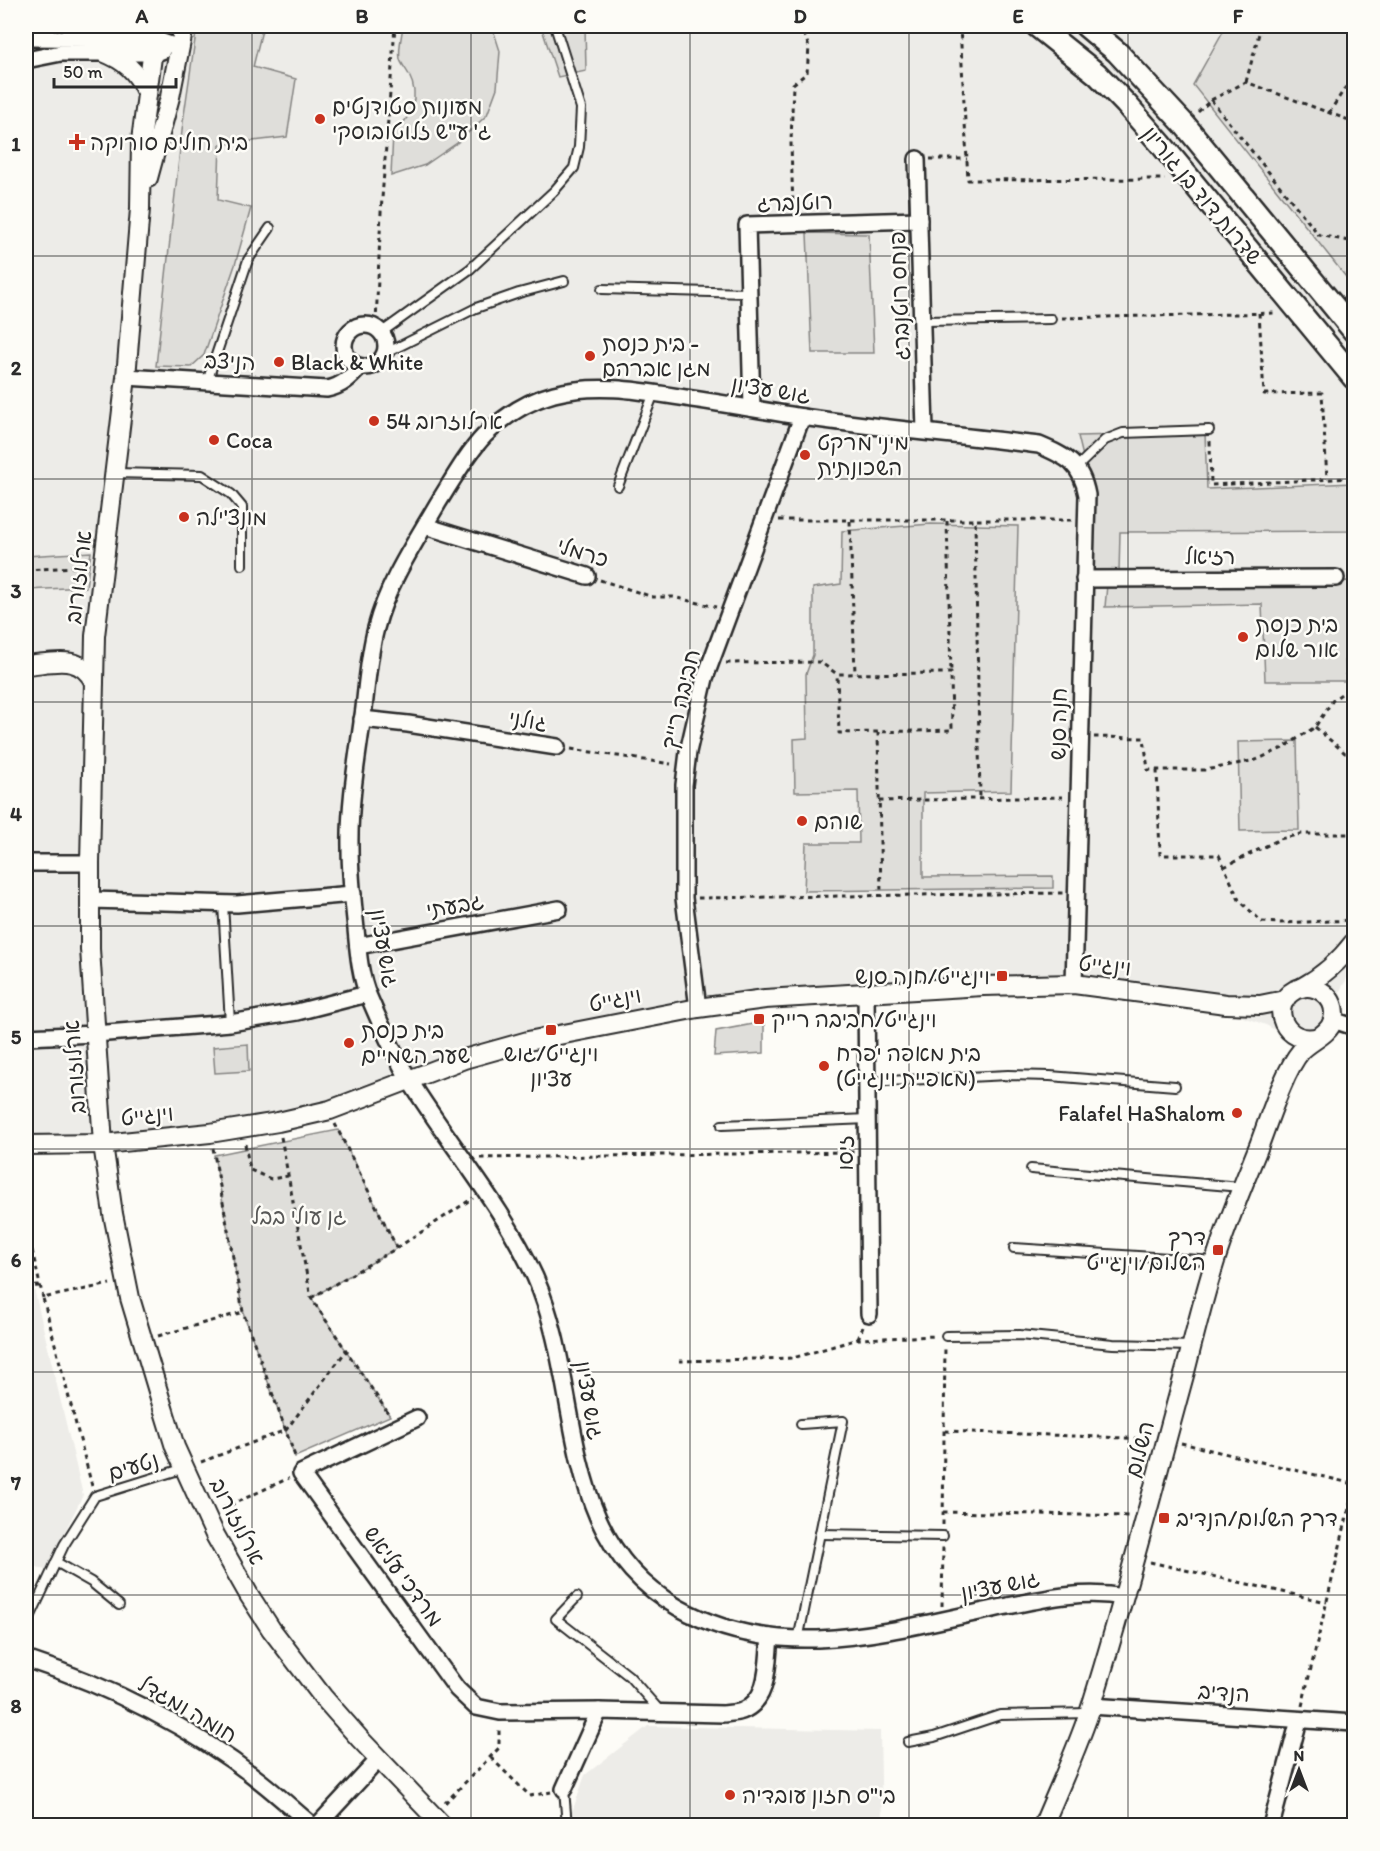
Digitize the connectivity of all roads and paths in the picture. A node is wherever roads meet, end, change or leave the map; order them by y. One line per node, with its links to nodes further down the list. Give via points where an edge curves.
1 (184, 26): 11 (street, ארלוזורוב)
2 (395, 26): 36 (path, via 381,212)
3 (555, 26): 36 (lane, via 581,108 574,168 470,269)
4 (801, 26): 26 (path, via 809,47 807,73 793,84)
5 (960, 26): 22 (path)
6 (1037, 26): 23 (main road, שדרות דוד בן גוריון, via 1097,74)
7 (1086, 26): 20 (main road, שדרות דוד בן גוריון, via 1117,52)
8 (1261, 26): 15 (path)
9 (26, 38): 10 (street)
10 (154, 39): 11 (street); 12 (street); 16 (street, ארלוזורוב)
11 (180, 48): 24 (street, ארלוזורוב)
12 (103, 52): 13 (street, via 62,53); 16 (street, via 130,67)
13 (26, 60)
14 (1354, 74): 18 (path)
15 (1246, 82): 17 (path); 18 (path)
16 (146, 92): 24 (street, ארלוזורוב)
17 (1212, 100): 20 (path); 28 (path, via 1319,235)
18 (1329, 113): 19 (path)
19 (1354, 122)
20 (1184, 124): 37 (main road, שדרות דוד בן גוריון)
21 (917, 159): 22 (path); 25 (street, פנחס רוטנברג)
22 (967, 159): 23 (path, via 968,180)
23 (1190, 178): 32 (main road, שדרות דוד בן גוריון)
24 (140, 209): 40 (street, ארלוזורוב)
25 (919, 220): 26 (street, רוטנברג); 35 (street, פנחס רוטנברג)
26 (794, 224): 31 (street, רוטנברג, via 747,225)
27 (270, 228): 42 (lane, via 248,260)
28 (1354, 242)
29 (564, 281): 38 (lane, via 476,308)
30 (602, 289): 31 (lane)
31 (747, 293): 44 (street, רוטנברג)
32 (1300, 312): 33 (path); 41 (main road, שדרות דוד בן גוריון)
33 (1259, 313): 34 (path); 51 (path, via 1264,394 1322,393)
34 (1051, 319): 35 (lane)
35 (922, 321): 47 (street, פנחס רוטנברג)
36 (379, 330): 38 (street, via 386,339); 39 (street, via 359,326 352,329 344,342 346,357)
37 (1354, 331)
38 (386, 353): 39 (street, via 375,366)
39 (360, 367): 42 (street, הניצב, via 338,387 327,389)
40 (126, 377): 42 (street, הניצב); 49 (street, ארלוזורוב)
41 (1354, 378)
42 (207, 382)
43 (654, 393): 44 (street, גוש עציון); 52 (lane); 58 (street, גוש עציון, via 582,389 526,404 482,438)
44 (752, 408): 45 (street, גוש עציון)
45 (802, 417): 47 (street, גוש עציון); 53 (street, חביבה רייך)
46 (1209, 430): 48 (lane, via 1123,433 1105,440); 51 (path, via 1211,485)
47 (925, 431): 48 (street, גוש עציון, via 1039,445)
48 (1077, 467): 54 (street, חנה סנש, via 1086,488)
49 (115, 473): 59 (lane, via 202,475 231,494 242,507); 60 (street, ארלוזורוב)
50 (1354, 478): 51 (path)
51 (1327, 479)
52 (618, 486)
53 (763, 520): 55 (path); 65 (street, חביבה רייך)
54 (1086, 520): 57 (path); 64 (street, חנה סנש)
55 (850, 521): 56 (path); 73 (path)
56 (947, 521): 57 (path); 71 (path)
57 (975, 521): 84 (path)
58 (425, 526): 62 (street, כרמלי); 75 (street, גוש עציון, via 387,596 375,630)
59 (242, 565)
60 (102, 566): 61 (path); 66 (street, ארלוזורוב)
61 (26, 570)
62 (587, 576): 65 (path, כרמלי, via 653,597 673,597)
63 (1336, 578): 64 (street, רזיאל)
64 (1084, 579): 78 (street, חנה סנש)
65 (730, 610): 69 (street, חביבה רייך)
66 (95, 636): 68 (street, via 87,653); 74 (street, ארלוזורוב)
67 (1354, 656): 76 (path, via 1350,656 1348,689 1333,700)
68 (71, 662): 70 (street); 74 (street, via 80,664)
69 (710, 663): 72 (path, via 820,662); 81 (street, חביבה רייך)
70 (26, 665)
71 (951, 673): 73 (path); 77 (path, via 952,730)
72 (837, 674): 73 (path); 77 (path, via 838,733)
73 (855, 674)
74 (94, 682): 88 (street, ארלוזורוב)
75 (362, 719): 79 (street, גולני); 91 (street, גוש עציון, via 350,845)
76 (1315, 728): 80 (path, via 1345,753); 82 (path, via 1256,760 1206,770)
77 (878, 732): 85 (path)
78 (1080, 737): 82 (path, via 1144,738 1148,770); 83 (street, חנה סנש)
79 (557, 747): 81 (path, גולני)
80 (1354, 753)
81 (686, 766): 93 (street, חביבה רייך)
82 (1157, 770): 89 (path, via 1160,855 1219,855)
83 (1079, 797): 84 (path); 90 (street, חנה סנש)
84 (980, 799): 85 (path)
85 (879, 801): 92 (path)
86 (1354, 834): 89 (path, via 1301,834 1280,839)
87 (26, 863): 88 (street)
88 (90, 863): 94 (street, ארלוזורוב)
89 (1224, 867): 97 (path, via 1239,900 1262,921)
90 (1076, 893): 92 (path); 100 (street, חנה סנש)
91 (353, 894): 95 (street); 98 (street, גוש עציון)
92 (881, 896): 93 (path)
93 (684, 898): 105 (street, חביבה רייך)
94 (90, 900): 95 (street); 110 (street, ארלוזורוב)
95 (223, 904): 107 (lane)
96 (560, 909): 98 (street, גבעתי)
97 (1354, 920)
98 (358, 946): 102 (street, גוש עציון)
99 (1349, 949): 103 (street, via 1321,978); 106 (street, via 1339,969)
100 (1074, 984): 101 (street, וינגייט); 104 (street, וינגייט)
101 (866, 992): 105 (street, וינגייט); 114 (street, זיסו)
102 (367, 994): 107 (street, via 297,1012); 113 (street, גוש עציון)
103 (1292, 994): 104 (street, וינגייט, via 1260,1005); 106 (street, via 1314,988 1327,996); 108 (street, via 1282,1008)
104 (1226, 1004): 108 (street, וינגייט, via 1265,1015)
105 (698, 1008): 113 (street, וינגייט, via 528,1041)
106 (1333, 1011): 109 (street); 112 (street, via 1330,1027)
107 (231, 1023): 110 (street)
108 (1286, 1027): 112 (street, via 1302,1039); 115 (street, השלום)
109 (1354, 1027)
110 (95, 1034): 111 (street); 123 (street, ארלוזורוב)
111 (26, 1037)
112 (1319, 1037): 115 (street, השלום, via 1301,1051)
113 (409, 1079): 117 (street, וינגייט); 126 (street, גוש עציון)
114 (867, 1082): 116 (lane, via 1008,1075); 118 (street, זיסו)
115 (1283, 1084): 129 (street, השלום)
116 (1175, 1086)
117 (330, 1110): 119 (street, וינגייט); 132 (path)
118 (868, 1119): 120 (lane); 125 (street, זיסו)
119 (278, 1122): 121 (street, וינגייט); 128 (path)
120 (722, 1125)
121 (242, 1128): 122 (street, וינגייט); 128 (path, via 250,1170 272,1179)
122 (210, 1133): 123 (street, וינגייט); 140 (path)
123 (103, 1144): 124 (street, וינגייט); 135 (street, ארלוזורוב)
124 (26, 1145)
125 (868, 1152): 126 (path); 141 (street, זיסו)
126 (464, 1158): 130 (street, גוש עציון)
127 (1030, 1169): 129 (lane)
128 (288, 1176): 139 (path)
129 (1242, 1187): 134 (street, השלום)
130 (486, 1190): 132 (path); 170 (street, גוש עציון, via 534,1275 550,1316 581,1471 593,1510 611,1543 629,1569 654,1592 684,1611 721,1626)
131 (26, 1224): 136 (path)
132 (397, 1248): 139 (path)
133 (1014, 1248): 134 (lane)
134 (1215, 1261): 144 (street, השלום)
135 (126, 1281): 138 (path); 143 (street, ארלוזורוב)
136 (40, 1286): 137 (path); 138 (path)
137 (26, 1287)
138 (43, 1298): 156 (path)
139 (311, 1298): 145 (path)
140 (243, 1312): 143 (path); 150 (path)
141 (869, 1314)
142 (946, 1336): 144 (lane, via 1020,1335 1113,1344); 146 (path, via 858,1339 793,1358); 151 (path)
143 (142, 1341): 153 (street, ארלוזורוב)
144 (1192, 1346): 152 (street, השלום)
145 (346, 1351): 149 (path); 150 (path)
146 (678, 1361)
147 (417, 1418): 149 (street)
148 (801, 1424): 160 (lane, via 843,1421)
149 (397, 1428): 154 (street)
150 (285, 1430): 153 (path); 154 (path)
151 (944, 1431): 152 (path); 157 (path)
152 (1166, 1440): 155 (path); 159 (street, השלום)
153 (185, 1468): 156 (lane, נטעים); 158 (street, ארלוזורוב)
154 (301, 1473): 158 (path); 175 (street, מרדכי עליאש, via 458,1689 476,1707)
155 (1354, 1485): 166 (path)
156 (95, 1496): 163 (lane, נטעים)
157 (943, 1512): 159 (path); 161 (path)
158 (206, 1516): 181 (street, ארלוזורוב, via 271,1629 323,1697)
159 (1147, 1516): 162 (street, השלום)
160 (820, 1534): 161 (lane); 171 (lane)
161 (943, 1536): 168 (path)
162 (1134, 1559): 165 (street, השלום); 166 (path)
163 (56, 1562): 167 (lane, via 92,1582); 169 (lane, נטעים)
164 (578, 1597): 176 (lane, via 556,1619 629,1676)
165 (1124, 1597): 168 (street, גוש עציון, via 1102,1593 1053,1597); 173 (street, השלום)
166 (1327, 1602): 177 (path)
167 (119, 1605)
168 (942, 1619): 171 (street, גוש עציון, via 840,1639)
169 (26, 1626)
170 (770, 1637): 171 (street, גוש עציון); 176 (street, מרדכי עליאש, via 763,1691 754,1704 723,1714)
171 (798, 1640)
172 (26, 1659): 184 (street, חומה ומגדל, via 120,1696 173,1724 224,1755)
173 (1090, 1710): 177 (street, הנדיב); 179 (lane, via 1000,1715); 186 (street, השלום)
174 (599, 1711): 175 (street, מרדכי עליאש); 176 (street, מרדכי עליאש); 182 (street)
175 (500, 1712): 180 (path, via 499,1748)
176 (661, 1712)
177 (1299, 1720): 178 (street, הנדיב); 187 (street)
178 (1354, 1723)
179 (908, 1742)
180 (491, 1758): 182 (path, via 530,1796); 183 (path)
181 (379, 1759): 183 (street, ארלוזורוב); 184 (street)
182 (564, 1789): 185 (lane)
183 (438, 1820)
184 (315, 1826)
185 (567, 1826)
186 (1043, 1826)
187 (1271, 1826)

